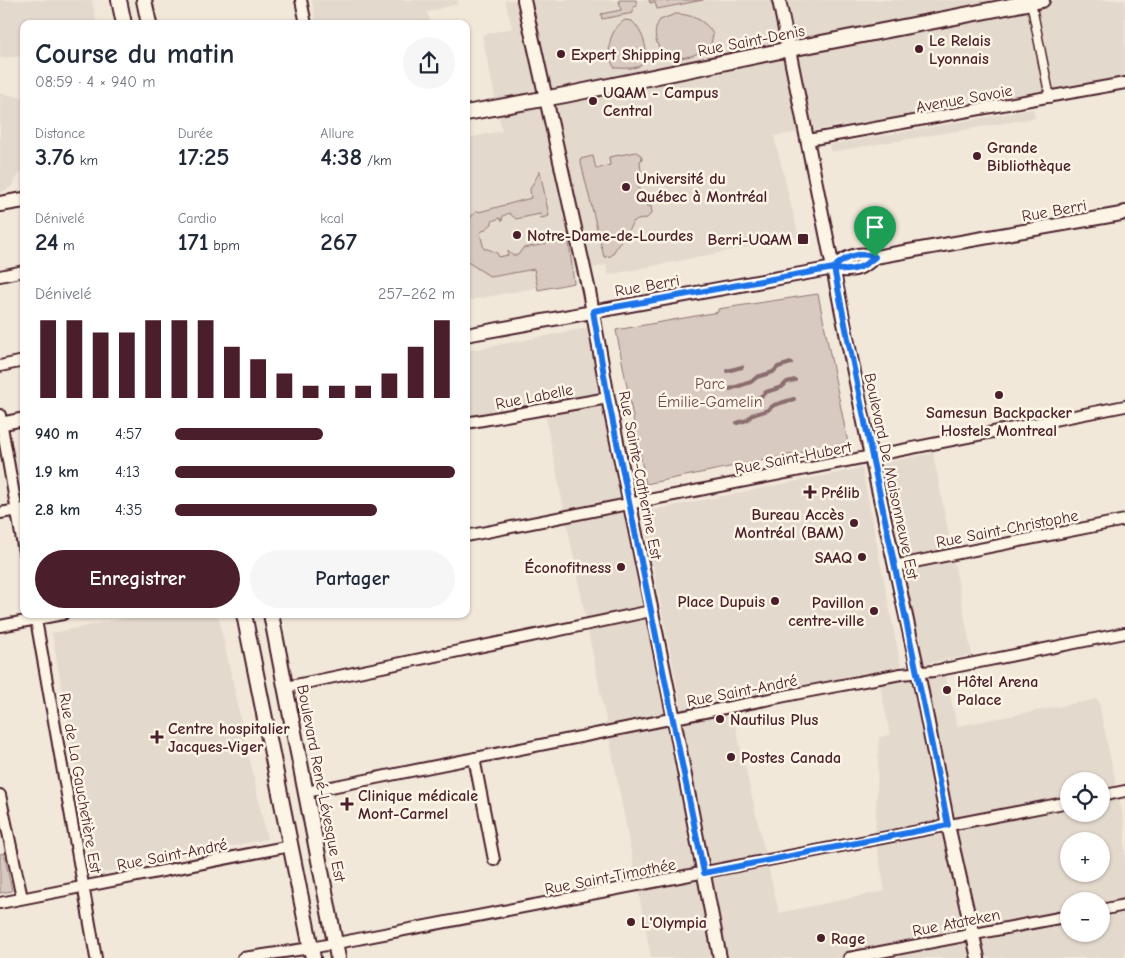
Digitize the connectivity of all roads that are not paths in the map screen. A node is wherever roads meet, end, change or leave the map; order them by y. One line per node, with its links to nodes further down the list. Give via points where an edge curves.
1 (119, 0): 8 (main road)
2 (144, 0): 9 (main road)
3 (301, 0): 10 (street)
4 (524, 0): 14 (street, Rue Sainte-Catherine Est)
5 (779, 0): 11 (street, Boulevard De Maisonneuve Est)
6 (1037, 1): 7 (main road, Rue Saint-Denis); 13 (street)
7 (1012, 3): 11 (main road, Rue Saint-Denis)
8 (123, 20)
9 (148, 20)
10 (305, 20)
11 (790, 49): 14 (main road, Rue Saint-Denis); 16 (street, Boulevard De Maisonneuve Est)
12 (1125, 83): 13 (street, Avenue Savoie)
13 (1050, 98): 16 (street, Avenue Savoie)
14 (547, 99): 15 (main road, Rue Saint-Denis); 23 (street, Rue Sainte-Catherine Est)
15 (470, 112)
16 (808, 140): 20 (street, Boulevard De Maisonneuve Est)
17 (20, 201): 18 (main road)
18 (0, 204)
19 (1124, 214): 20 (street, Rue Berri, via 875,257 848,257)
20 (834, 268): 23 (street, Rue Berri); 32 (street, Boulevard De Maisonneuve Est)
21 (20, 272): 22 (street)
22 (0, 276)
23 (593, 311): 24 (street, Rue Berri); 27 (street, Rue Sainte-Catherine Est)
24 (470, 334)
25 (20, 362): 26 (street)
26 (0, 366)
27 (608, 398): 31 (street, Rue Labelle); 33 (street, Rue Sainte-Catherine Est)
28 (1125, 406): 32 (street, Rue Saint-Hubert)
29 (20, 419): 30 (street)
30 (0, 421): 34 (street)
31 (470, 423)
32 (871, 457): 33 (street, Rue Saint-Hubert); 38 (street, Boulevard De Maisonneuve Est)
33 (630, 504): 37 (street, Rue Saint-Hubert); 39 (street, Rue Sainte-Catherine Est)
34 (20, 510): 35 (street)
35 (0, 514)
36 (1125, 520): 38 (street, Rue Saint-Christophe)
37 (470, 535)
38 (894, 566): 46 (street, Boulevard De Maisonneuve Est)
39 (651, 610): 47 (street); 48 (street, Rue Sainte-Catherine Est)
40 (28, 618): 44 (street)
41 (35, 618): 59 (street, Rue de La Gauchetière Est)
42 (245, 618): 56 (main road)
43 (272, 618): 47 (main road, Boulevard René-Lévesque Est)
44 (0, 626)
45 (1125, 634): 46 (street, Rue Saint-André)
46 (918, 673): 48 (street, Rue Saint-André); 55 (street, Boulevard De Maisonneuve Est)
47 (286, 687): 51 (main road, Boulevard René-Lévesque Est)
48 (674, 719): 49 (street, Rue Saint-André); 58 (street, Rue Sainte-Catherine Est)
49 (474, 758): 51 (street, Rue Saint-André); 57 (street)
50 (1125, 791): 52 (street)
51 (306, 792): 66 (main road, Boulevard René-Lévesque Est)
52 (1110, 794)
53 (0, 795): 60 (street)
54 (1060, 804): 55 (street, Rue Saint-Timothée)
55 (948, 825): 58 (street, Rue Saint-Timothée); 65 (street, Boulevard De Maisonneuve Est)
56 (290, 846): 59 (street, Rue Saint-André); 67 (main road)
57 (494, 860)
58 (704, 873): 66 (street, Rue Saint-Timothée); 71 (street, Rue Sainte-Catherine Est)
59 (84, 885): 60 (street, Rue Saint-André); 68 (street, Rue de La Gauchetière Est)
60 (22, 898): 61 (street, Rue Saint-André)
61 (0, 903)
62 (1125, 905): 63 (street)
63 (1110, 908)
64 (1060, 918): 65 (street, Rue Atateken)
65 (972, 934): 72 (street, Rue Atateken); 73 (street, Boulevard De Maisonneuve Est)
66 (336, 943): 67 (street, Rue Saint-Timothée); 70 (main road, Boulevard René-Lévesque Est)
67 (312, 953): 69 (street, Rue Saint-Timothée)
68 (96, 958)
69 (243, 958)
70 (338, 958)
71 (720, 958)
72 (849, 958)
73 (978, 958)

